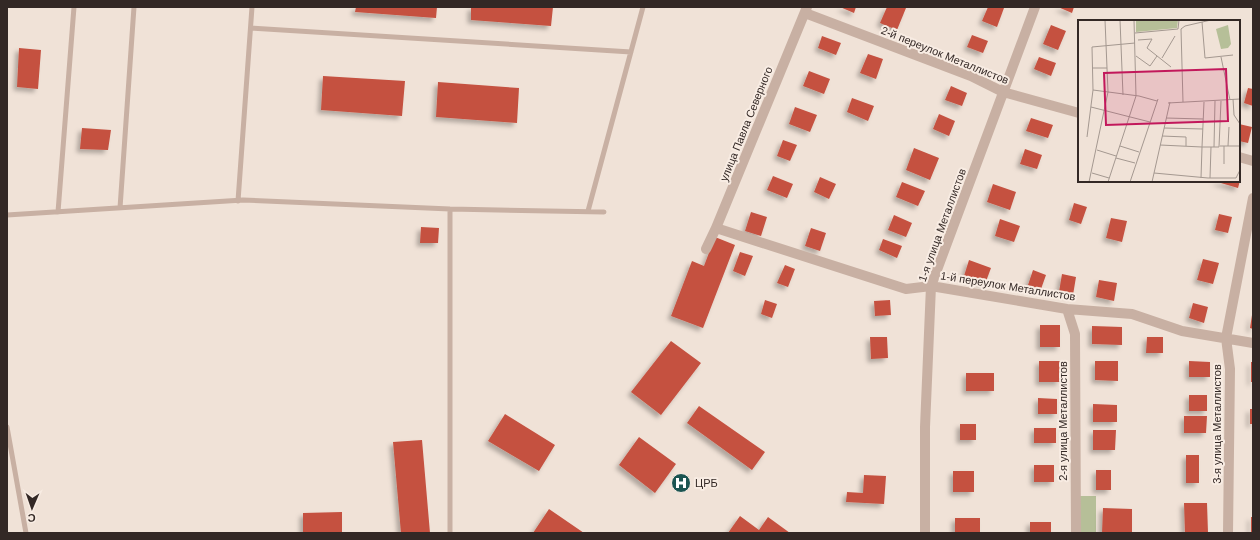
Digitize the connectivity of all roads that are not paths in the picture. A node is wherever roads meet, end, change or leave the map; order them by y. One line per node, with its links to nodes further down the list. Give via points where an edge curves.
1 (74, 7): 18 (lane)
2 (134, 7): 15 (lane)
3 (252, 7): 7 (lane)
4 (643, 7): 8 (lane)
5 (1035, 7): 9 (street, 1-я улица Металлистов)
6 (806, 10): 9 (street, 2-й переулок Металлистов, via 971,76); 21 (street, улица Павла Северного)
7 (251, 28): 8 (lane); 14 (lane)
8 (631, 52): 17 (lane)
9 (1003, 92): 10 (street, 2-й переулок Металлистов); 23 (street, 1-я улица Металлистов)
10 (1078, 113)
11 (1240, 157): 12 (street)
12 (1253, 160)
13 (1253, 198): 25 (street, 3-я улица Металлистов)
14 (238, 201): 15 (lane); 16 (lane)
15 (120, 208): 18 (lane)
16 (450, 209): 17 (lane); 29 (lane)
17 (588, 211): 19 (lane)
18 (58, 212): 20 (lane)
19 (604, 212)
20 (7, 215)
21 (716, 228): 22 (street, улица Павла Северного); 23 (street, 1-й переулок Металлистов, via 906,289)
22 (706, 249)
23 (931, 286): 24 (street, 1-й переулок Металлистов); 30 (street, 1-я улица Металлистов, via 925,427)
24 (1067, 309): 25 (street, 1-й переулок Металлистов, via 1132,314 1182,331); 31 (street, 2-я улица Металлистов, via 1075,334)
25 (1226, 338): 26 (street, 1-й переулок Металлистов); 32 (street, 3-я улица Металлистов, via 1230,369)
26 (1253, 343)
27 (7, 427): 28 (lane)
28 (26, 533)
29 (450, 533)
30 (925, 533)
31 (1076, 533)
32 (1228, 533)

